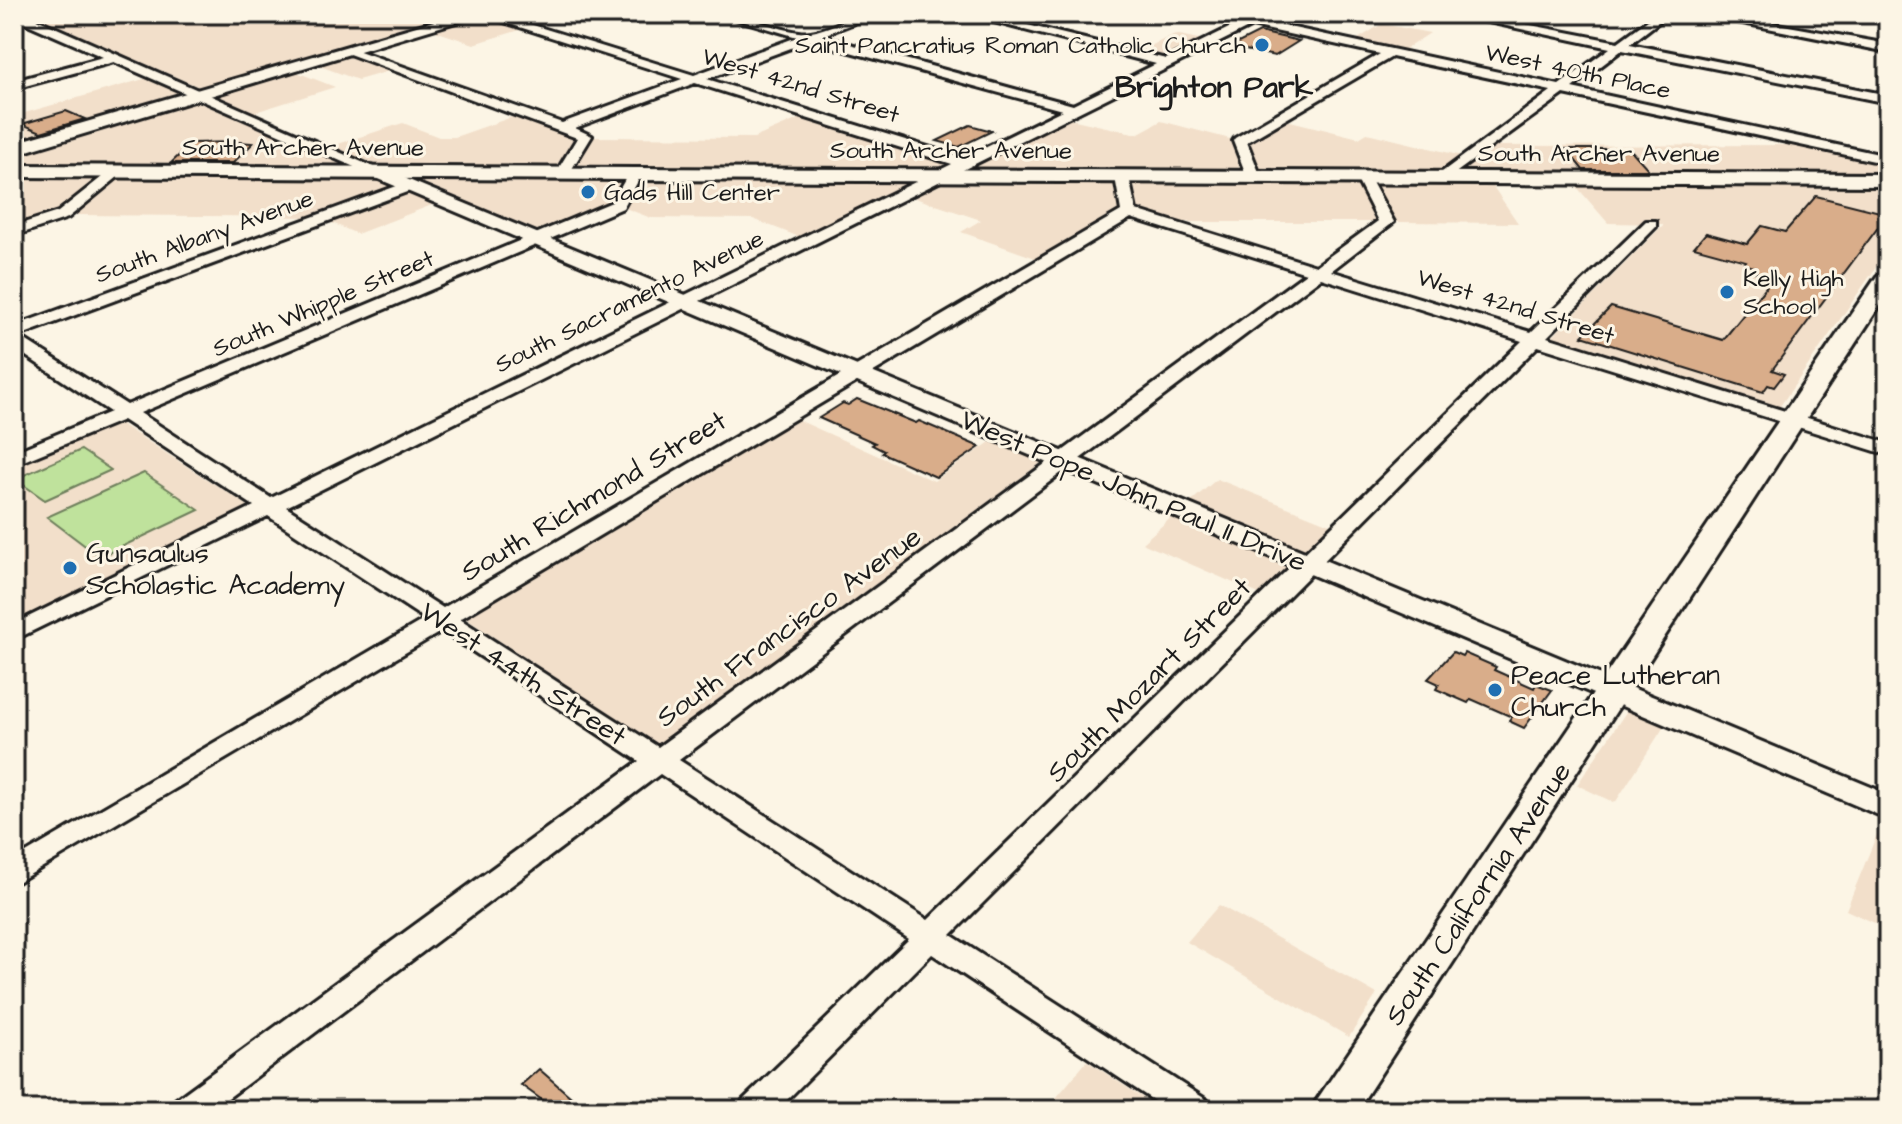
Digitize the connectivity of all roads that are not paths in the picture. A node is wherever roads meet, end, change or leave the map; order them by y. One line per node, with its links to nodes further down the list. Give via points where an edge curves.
1 (15, 14): 13 (street)
2 (475, 14): 18 (main road)
3 (485, 14): 22 (street, West 42nd Street)
4 (725, 14): 15 (street)
5 (871, 14): 15 (street)
6 (969, 14): 21 (street)
7 (1212, 14): 12 (street, West 40th Place)
8 (1267, 14): 12 (street, South Sacramento Avenue)
9 (1457, 14): 16 (street)
10 (1663, 14): 16 (street)
11 (1703, 14): 17 (street)
12 (1250, 22): 19 (street, West 40th Place); 21 (street, South Sacramento Avenue)
13 (39, 24): 14 (street); 20 (street)
14 (14, 30)
15 (809, 37): 22 (street); 27 (street)
16 (1620, 46): 24 (street); 26 (street)
17 (1888, 48)
18 (347, 51): 25 (main road); 28 (street)
19 (1390, 53): 24 (street, West 40th Place); 39 (street, via 1240,141)
20 (117, 57): 23 (street); 25 (street)
21 (1168, 63): 27 (street, South Sacramento Avenue)
22 (695, 79): 28 (street); 31 (street, West 42nd Street)
23 (14, 85)
24 (1562, 90): 30 (street, West 40th Place); 41 (street)
25 (201, 95): 29 (main road); 34 (street)
26 (1888, 99)
27 (1074, 109): 31 (street, South Sacramento Avenue)
28 (562, 128): 35 (street, via 585,136)
29 (14, 149)
30 (1888, 160)
31 (964, 163): 37 (street, South Sacramento Avenue)
32 (14, 171): 33 (main road, South Archer Avenue)
33 (117, 172): 34 (main road, South Archer Avenue); 46 (street, via 63,215)
34 (380, 173): 35 (main road, South Archer Avenue); 43 (street, West Pope John Paul II Drive)
35 (562, 174): 36 (main road, South Archer Avenue)
36 (635, 174): 37 (main road, South Archer Avenue); 47 (street, South Whipple Street, via 618,205)
37 (937, 176): 38 (main road, South Archer Avenue); 50 (street, South Sacramento Avenue)
38 (1122, 177): 39 (main road, South Archer Avenue); 44 (street)
39 (1254, 177): 40 (main road, South Archer Avenue)
40 (1363, 178): 41 (main road, South Archer Avenue); 48 (street, South Francisco Avenue, via 1386,222)
41 (1443, 178): 42 (main road, South Archer Avenue)
42 (1888, 180)
43 (410, 186): 47 (street, West Pope John Paul II Drive); 51 (street, South Albany Avenue)
44 (1129, 213): 48 (street, West 42nd Street); 54 (street, South Richmond Street)
45 (1651, 224): 52 (street, South Mozart Street)
46 (14, 231)
47 (537, 239): 50 (street, West Pope John Paul II Drive); 55 (street, South Whipple Street)
48 (1320, 272): 52 (street, West 42nd Street); 59 (street, South Francisco Avenue)
49 (1888, 276): 56 (main road, South California Avenue)
50 (686, 302): 54 (street, West Pope John Paul II Drive); 60 (street, South Sacramento Avenue)
51 (14, 332)
52 (1534, 339): 56 (street, West 42nd Street); 61 (street, South Mozart Street)
53 (14, 340): 55 (street, West 44th Street)
54 (858, 374): 59 (street, West Pope John Paul II Drive); 62 (street, South Richmond Street)
55 (125, 413): 58 (street, South Whipple Street); 60 (street, West 44th Street)
56 (1793, 419): 57 (street, West 42nd Street); 64 (main road, South California Avenue)
57 (1888, 449)
58 (14, 459)
59 (1065, 461): 61 (street, West Pope John Paul II Drive); 65 (street, South Francisco Avenue)
60 (270, 507): 62 (street, West 44th Street); 63 (street, South Sacramento Avenue)
61 (1308, 563): 64 (street, West Pope John Paul II Drive); 68 (street, South Mozart Street)
62 (442, 619): 65 (street, West 44th Street); 67 (street, South Richmond Street)
63 (14, 633)
64 (1612, 691): 66 (street, West Pope John Paul II Drive); 72 (main road, South California Avenue)
65 (659, 761): 68 (street, West 44th Street); 69 (street, South Francisco Avenue)
66 (1888, 807)
67 (14, 873)
68 (930, 937): 70 (street, South Mozart Street); 71 (street, West 44th Street)
69 (187, 1110)
70 (755, 1110)
71 (1195, 1110)
72 (1332, 1110)

